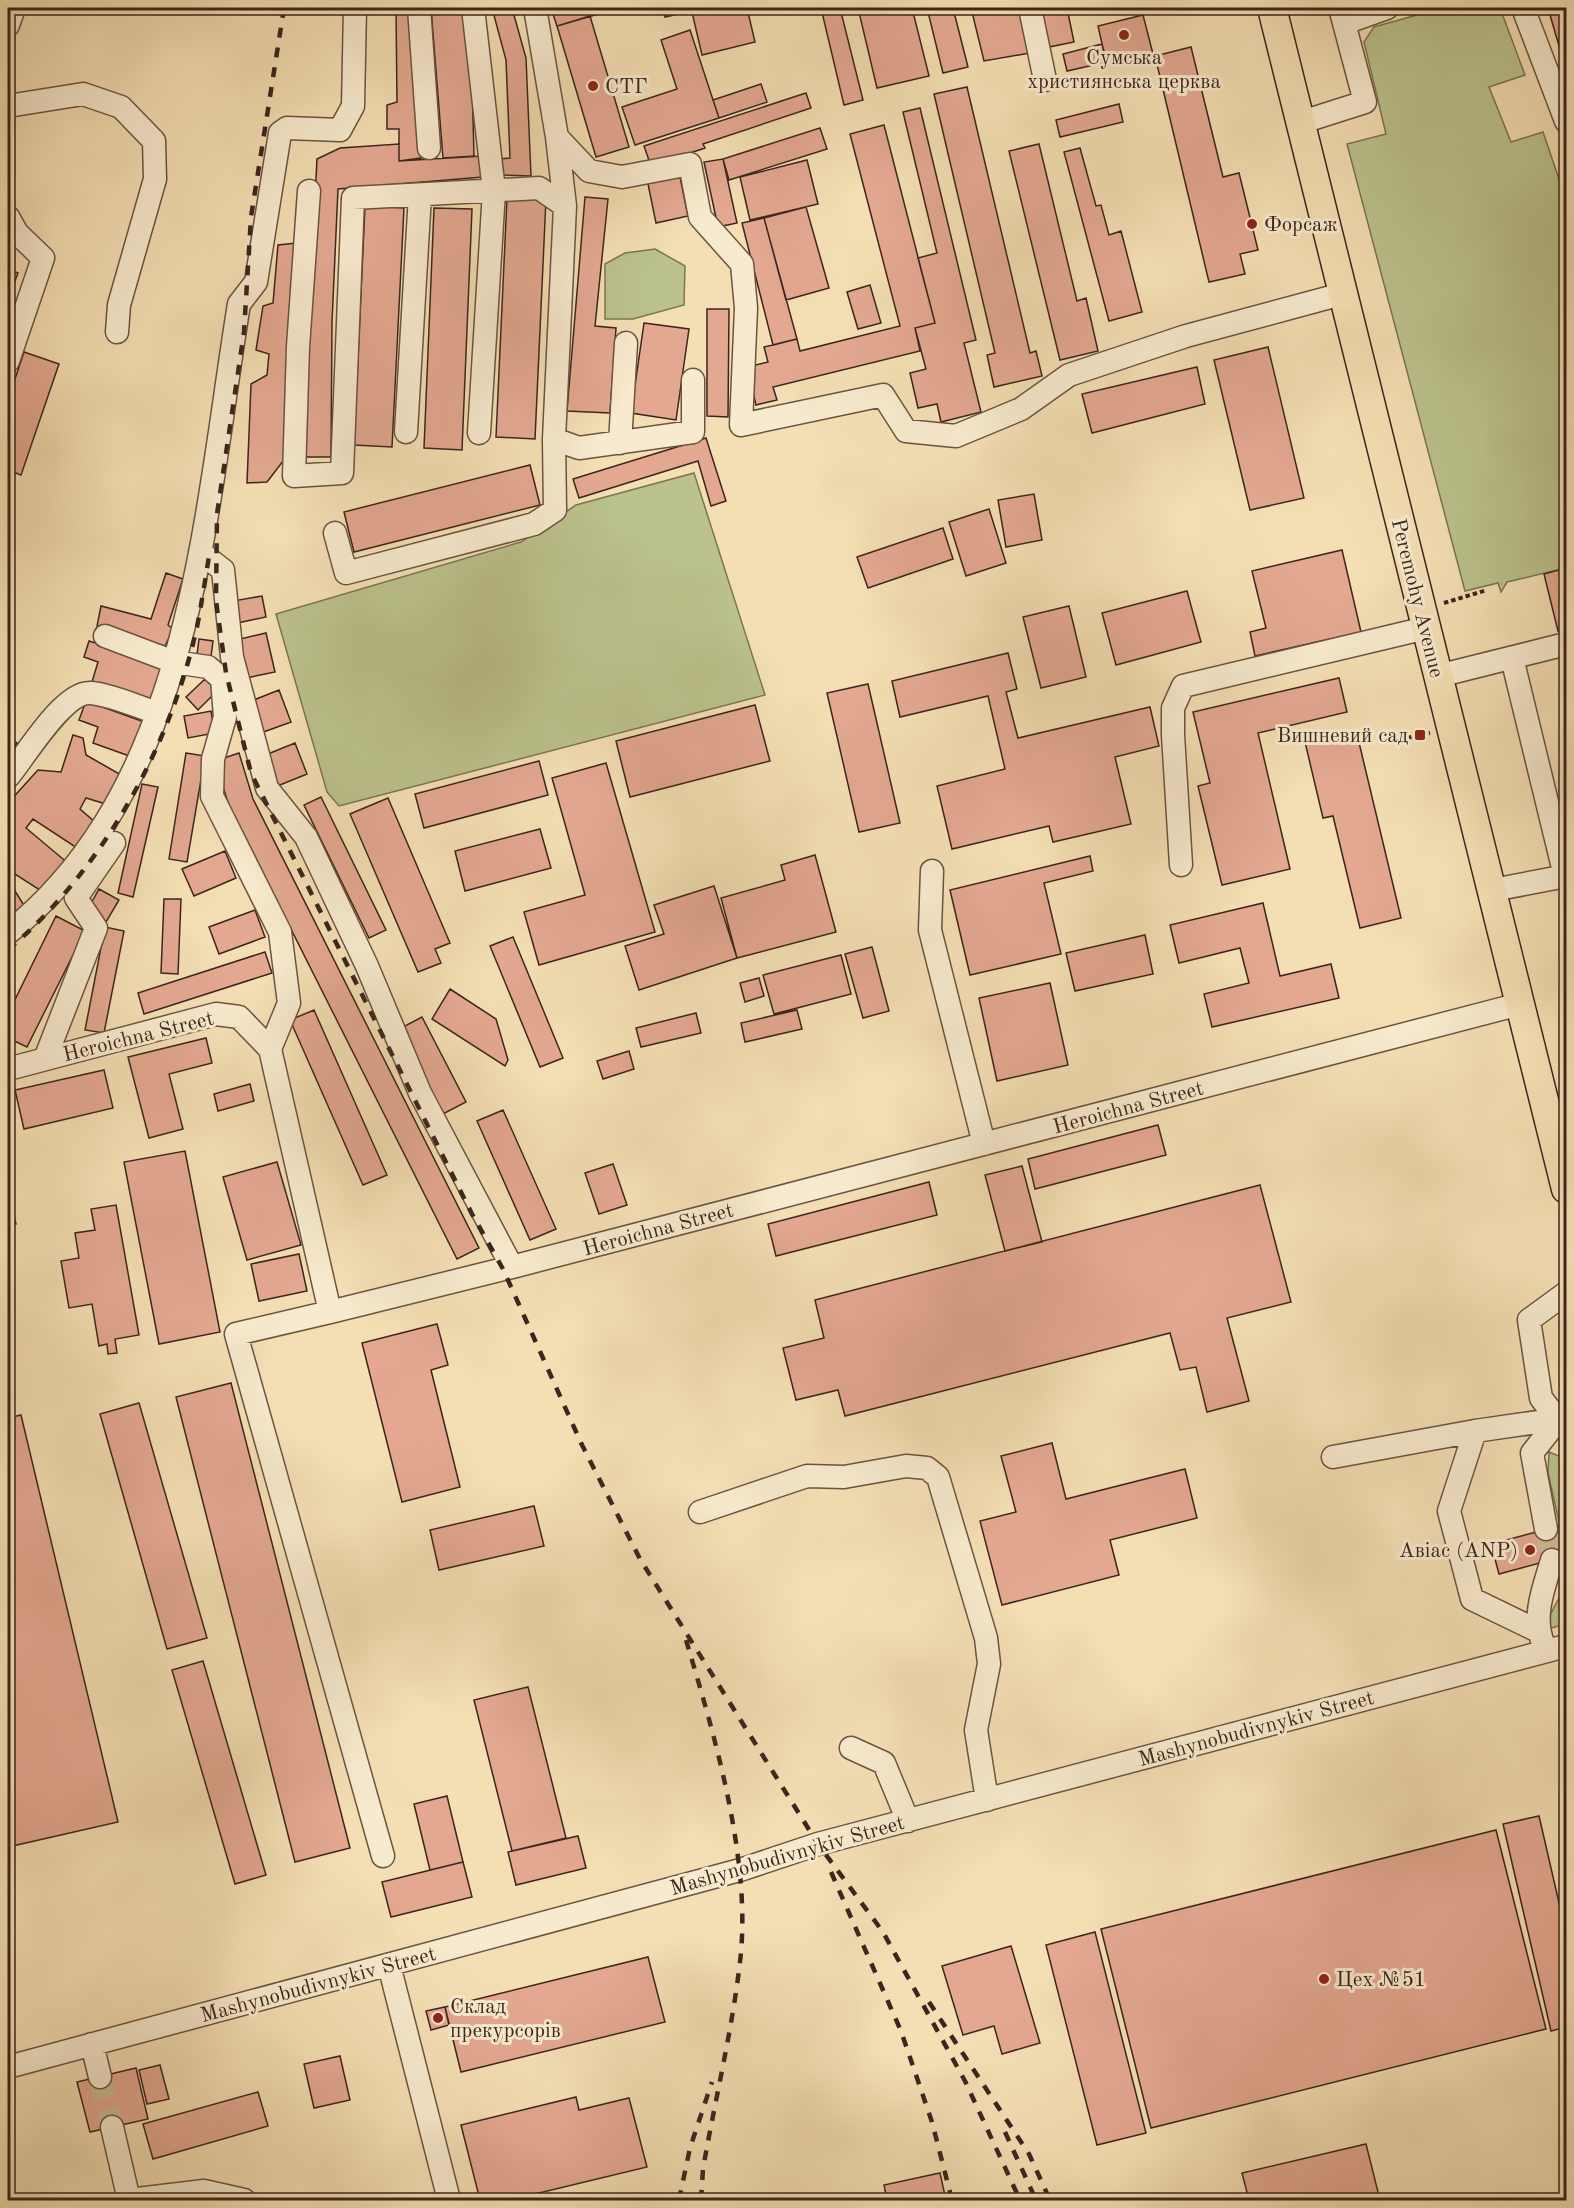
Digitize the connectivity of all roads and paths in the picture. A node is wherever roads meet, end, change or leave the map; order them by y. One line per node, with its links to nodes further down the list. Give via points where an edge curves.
1 (14, 8): 11 (street)
2 (355, 8): 33 (street, via 353,106 340,130 287,128 280,133 256,282 239,304)
3 (419, 8): 17 (street)
4 (473, 8): 19 (street)
5 (535, 8): 16 (street)
6 (1030, 8): 12 (street)
7 (1272, 8): 15 (main road, Peremohy Avenue)
8 (1387, 8): 10 (street)
9 (1522, 8): 14 (street)
10 (1343, 15): 15 (street, via 1365,102)
11 (8, 25)
12 (1046, 80)
13 (8, 106): 24 (street, via 83,94 121,107 153,141 155,178 119,305)
14 (1566, 121)
15 (1299, 123): 23 (main road, Peremohy Avenue)
16 (557, 137): 21 (street); 23 (street, via 589,171 622,177 690,164 700,217 742,264 746,308 741,425 883,395 906,431 956,436 1021,409 1069,375 1186,336)
17 (429, 148)
18 (309, 191): 20 (street, via 297,347 294,476 342,473 353,198)
19 (495, 191): 20 (street); 21 (street, via 539,188); 29 (street)
20 (420, 195): 28 (street)
21 (565, 206): 30 (street)
22 (8, 217): 26 (street, via 17,233 43,258)
23 (1342, 294): 35 (main road, Peremohy Avenue)
24 (117, 332)
25 (626, 343): 31 (street)
26 (8, 361)
27 (693, 380): 31 (street, via 693,432)
28 (406, 432)
29 (479, 433)
30 (555, 439): 31 (street, via 579,448); 32 (street, via 555,510 534,524 346,573)
31 (620, 442)
32 (335, 533)
33 (200, 552): 39 (street); 55 (street, via 223,570 232,657 267,788 306,837 367,966 420,1094)
34 (1486, 590): 35 (path)
35 (1424, 619): 40 (main road, Peremohy Avenue); 44 (street, via 1183,686 1173,708)
36 (105, 636): 39 (street)
37 (1566, 644): 38 (street)
38 (1512, 658): 40 (street); 46 (street)
39 (174, 662): 41 (street); 50 (street, via 208,667 222,679 225,717 213,759 212,796 280,932 289,1003)
40 (1438, 676): 47 (main road, Peremohy Avenue)
41 (158, 713): 42 (street, via 89,692 70,700); 48 (street, via 108,820 38,909)
42 (8, 777)
43 (114, 843): 51 (street, via 76,898 96,928)
44 (1181, 865)
45 (932, 871): 53 (street, via 930,930)
46 (1566, 876): 47 (street)
47 (1493, 890): 49 (main road, Peremohy Avenue)
48 (8, 933)
49 (1520, 1005): 53 (street, Heroichna Street); 54 (main road, Peremohy Avenue)
50 (270, 1049): 51 (street, Heroichna Street, via 239,1017 216,1014); 57 (street)
51 (45, 1059): 52 (street, Heroichna Street)
52 (8, 1069)
53 (984, 1144): 55 (street, Heroichna Street)
54 (1566, 1189)
55 (512, 1267): 57 (street, Heroichna Street)
56 (1566, 1293): 58 (street, via 1529,1320 1541,1398)
57 (330, 1312): 68 (street, Heroichna Street, via 236,1334)
58 (1562, 1419): 59 (street); 62 (street, via 1532,1453)
59 (1474, 1431): 60 (street); 64 (street, via 1449,1511 1472,1599)
60 (1333, 1457)
61 (700, 1512): 66 (street, via 807,1476 844,1477 906,1466 927,1468 938,1478 986,1638 989,1664 976,1730)
62 (1546, 1529)
63 (1552, 1560): 64 (street, via 1540,1601)
64 (1550, 1643): 66 (street, Mashynobudivnykiv Street)
65 (851, 1748): 67 (street, via 884,1763)
66 (987, 1800): 67 (street, Mashynobudivnykiv Street)
67 (908, 1821): 69 (street, Mashynobudivnykiv Street)
68 (383, 1856)
69 (389, 1965): 70 (street, Mashynobudivnykiv Street); 76 (street)
70 (92, 2044): 71 (street, Mashynobudivnykiv Street); 72 (street)
71 (8, 2067)
72 (100, 2077)
73 (112, 2127): 74 (street)
74 (129, 2200): 75 (street, via 204,2191)
75 (244, 2200)
76 (449, 2200)

